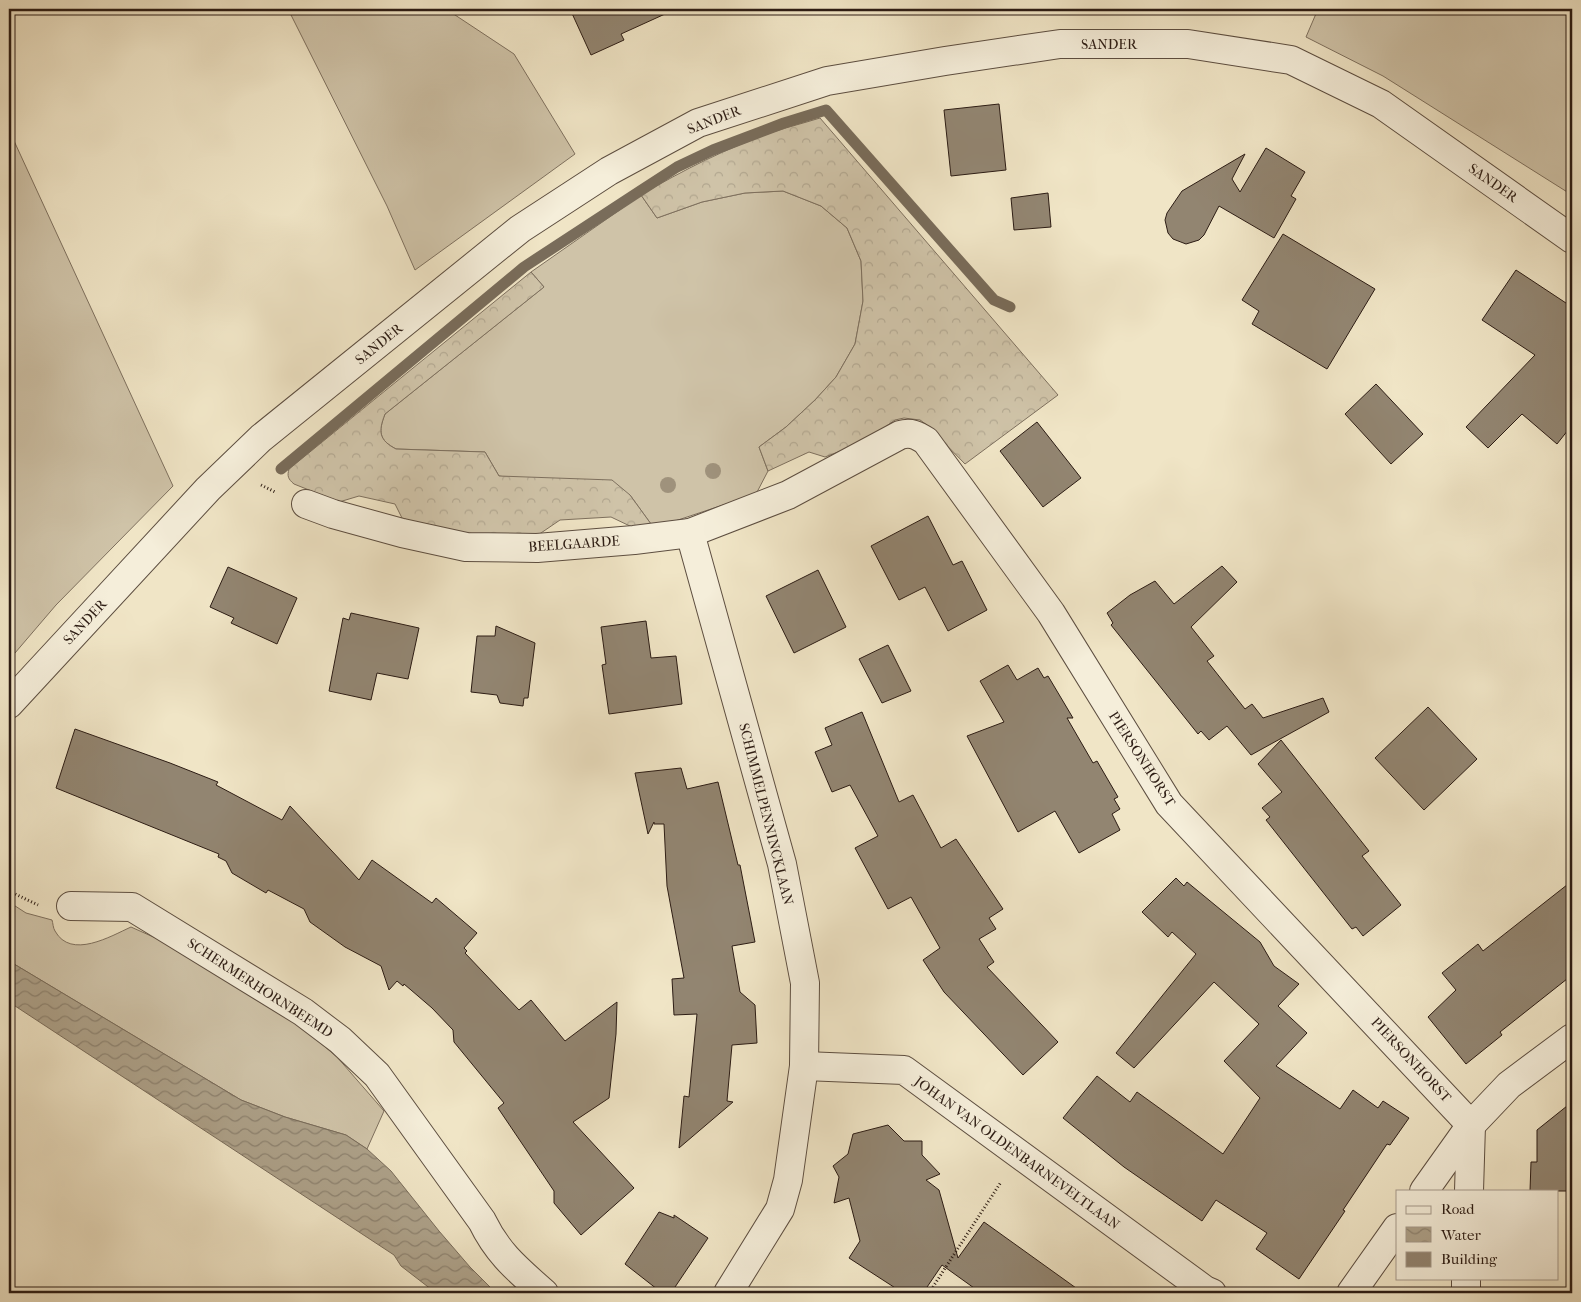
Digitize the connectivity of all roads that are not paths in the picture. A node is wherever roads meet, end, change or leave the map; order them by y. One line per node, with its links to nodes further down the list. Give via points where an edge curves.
1 (1572, 239): 5 (street, SANDER, via 1381,104 1291,60 1188,44 1060,44 827,81 698,123 609,171 520,230 262,438 208,489)
2 (909, 432): 4 (street, BEELGAARDE, via 892,438 788,495); 9 (street, PIERSONHORST, via 926,441 1051,613 1169,804)
3 (306, 504): 4 (street, BEELGAARDE, via 402,534 466,547 537,548)
4 (690, 533): 8 (street, SCHIMMELPENNINCKLAAN, via 782,864 805,983)
5 (9, 704)
6 (71, 906): 14 (street, SCHERMERHORNBEEMD, via 132,907 302,1012 340,1040 378,1075 508,1262)
7 (1572, 1038): 9 (street, via 1509,1084)
8 (804, 1066): 15 (street, SCHIMMELPENNINCKLAAN, via 788,1180 780,1209); 16 (street, JOHAN VAN OLDENBARNEVELTLAAN, via 904,1070)
9 (1471, 1125): 10 (street); 11 (street)
10 (1425, 1190)
11 (1469, 1190)
12 (1396, 1229): 17 (street)
13 (1466, 1280): 18 (street)
14 (544, 1293)
15 (728, 1293)
16 (1212, 1293)
17 (1351, 1293)
18 (1466, 1293)

